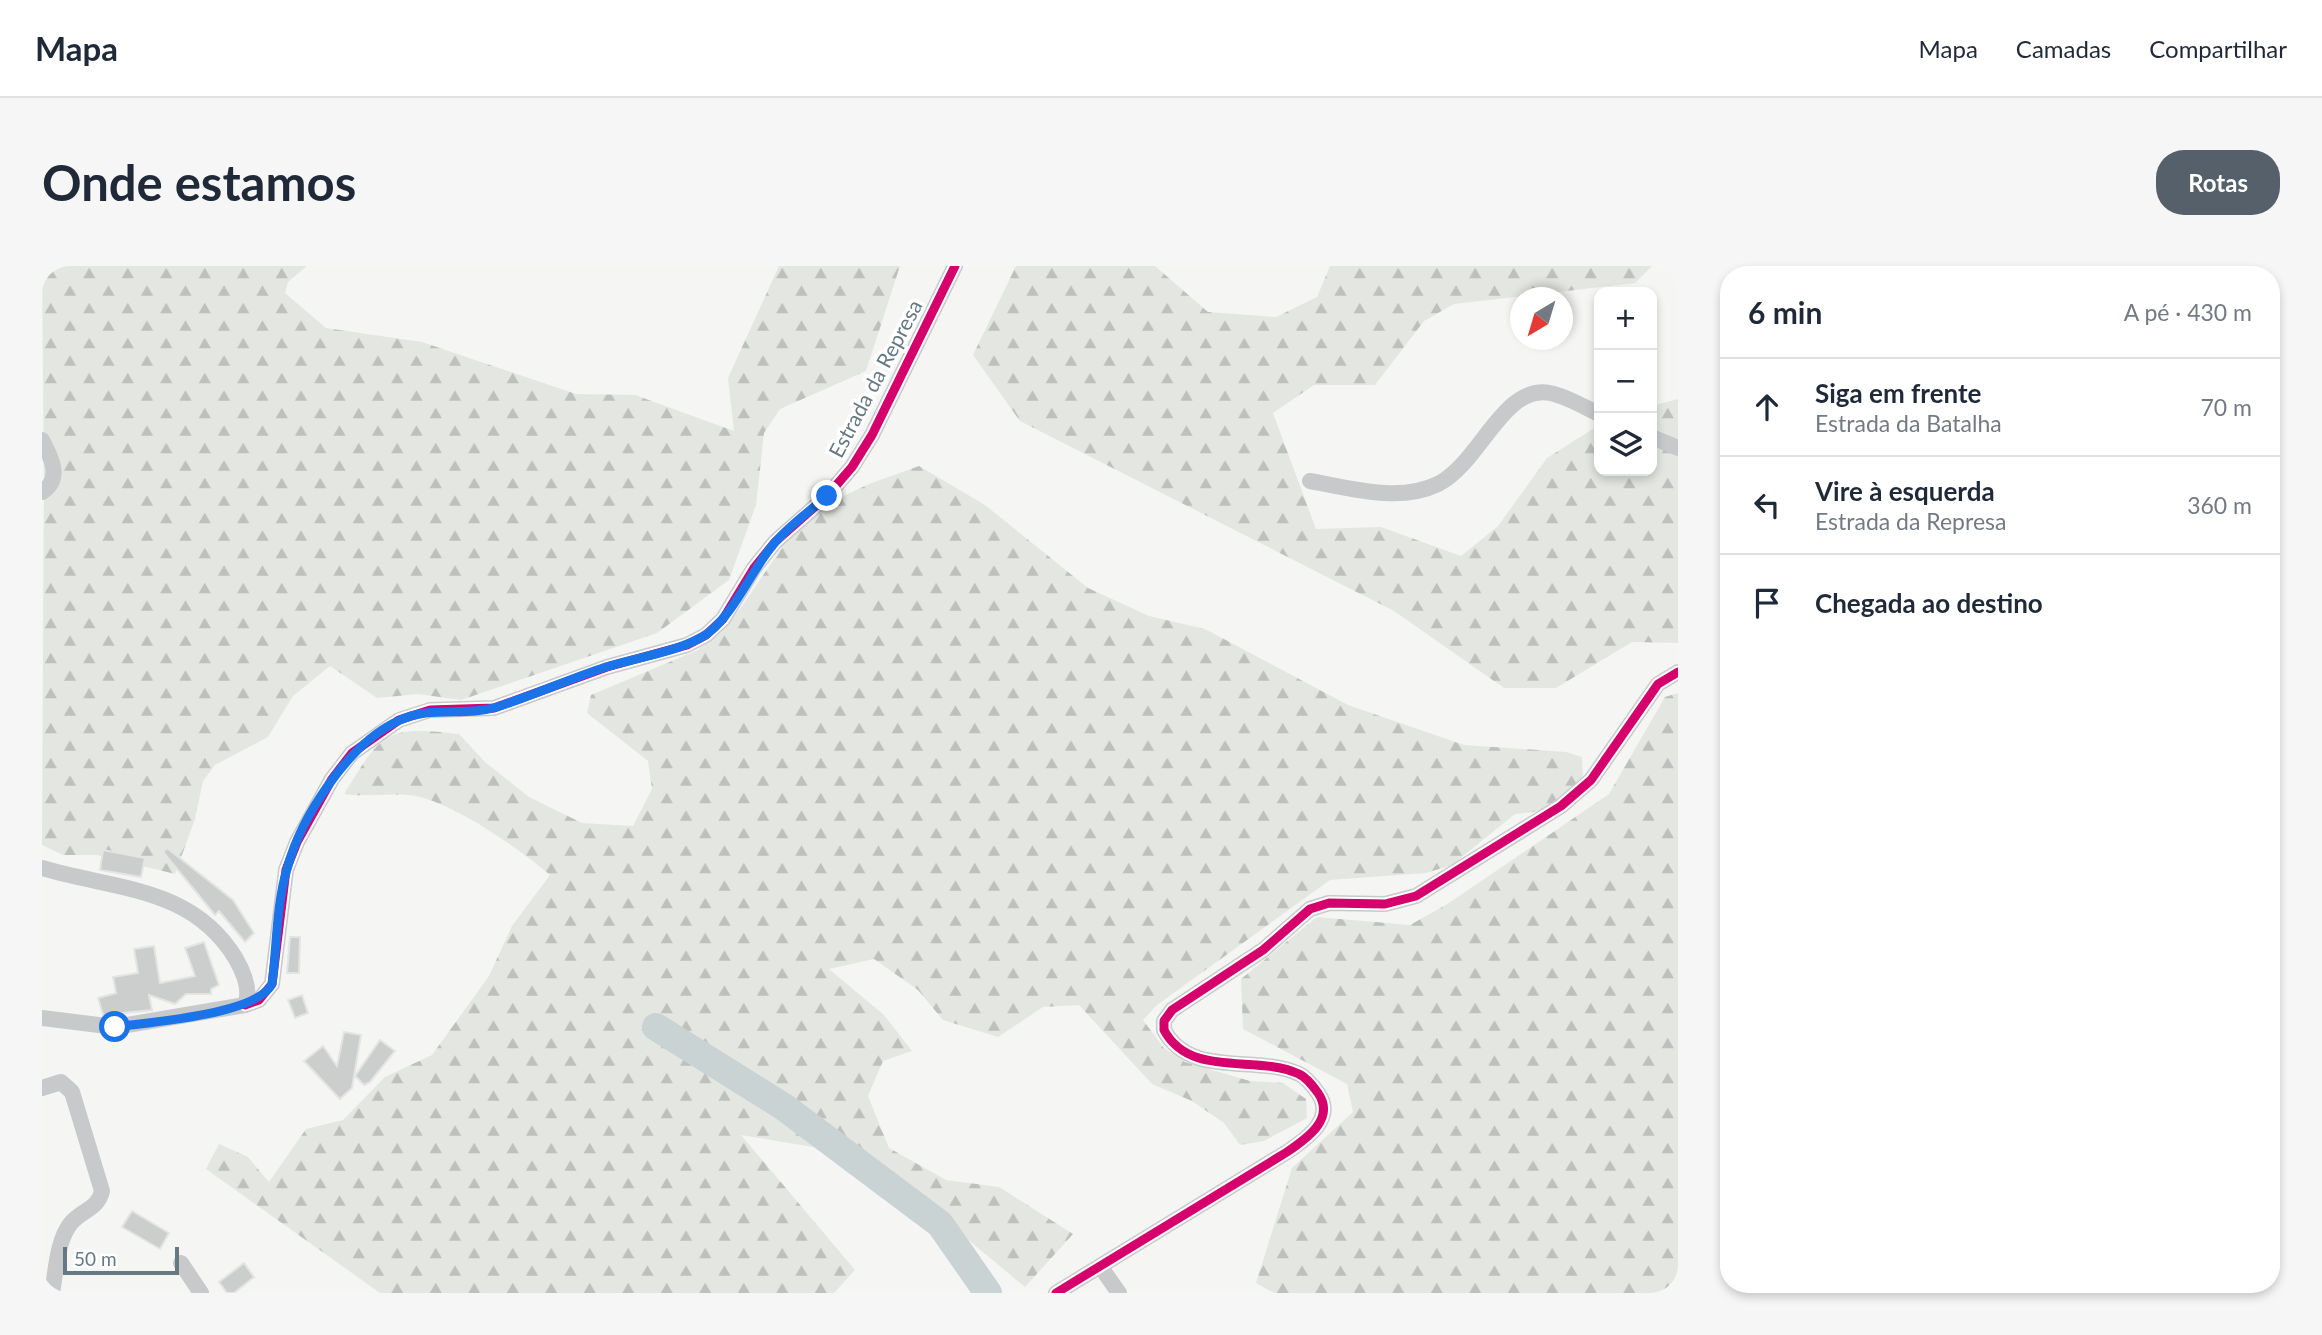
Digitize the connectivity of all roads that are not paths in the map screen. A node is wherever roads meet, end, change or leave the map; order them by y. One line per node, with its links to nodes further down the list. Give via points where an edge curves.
1 (955, 266): 3 (street, Estrada da Represa)
2 (966, 266): 3 (street)
3 (947, 281): 12 (street, Estrada da Represa, via 852,467 775,542 723,619 706,635 494,708 430,710 399,720 352,752 309,821 286,870 272,984 260,999)
4 (1597, 413): 8 (street, via 1550,393 1530,393 1515,400 1456,473 1436,485 1389,494)
5 (1657, 439): 7 (street)
6 (42, 440): 9 (street, via 55,465 53,481)
7 (1678, 448)
8 (1310, 481)
9 (42, 492)
10 (1678, 671): 16 (street, via 1658,684 1591,780 1561,806 1416,896 1385,904 1329,903 1310,909 1263,950 1172,1010 1164,1030 1179,1049 1225,1064 1301,1074 1321,1097 1324,1112 1306,1138)
11 (42, 868): 12 (street, via 128,887 175,902 201,918 241,967 248,997)
12 (245, 1006): 13 (street, via 115,1027)
13 (42, 1018)
14 (42, 1088): 18 (street, via 61,1082 72,1092 102,1191 94,1206 72,1221 65,1234)
15 (181, 1263): 19 (street)
16 (1100, 1266): 17 (street); 20 (street)
17 (1059, 1292)
18 (52, 1293)
19 (201, 1293)
20 (1119, 1293)

